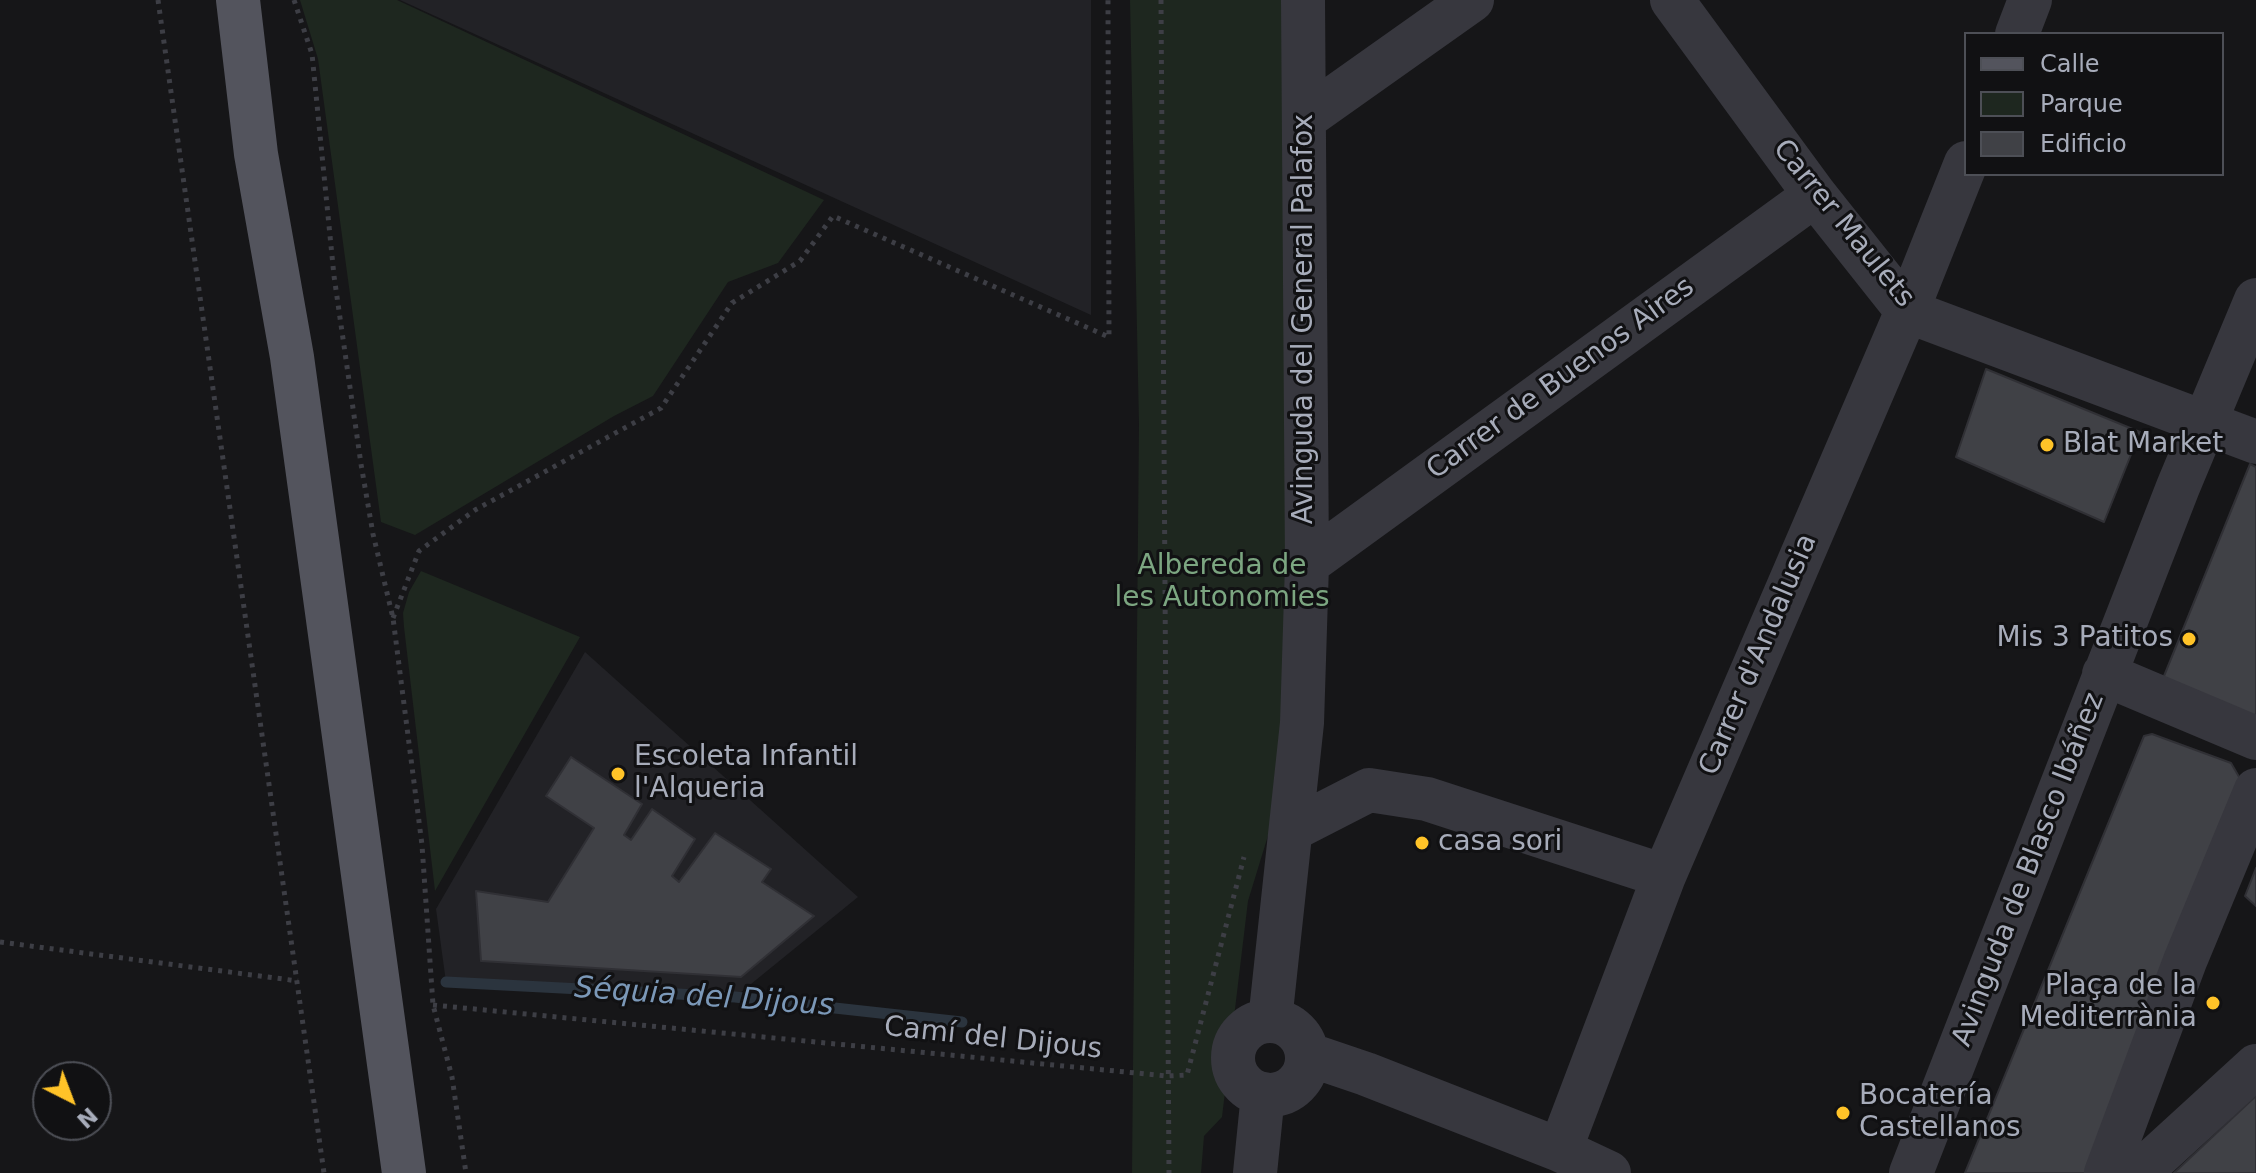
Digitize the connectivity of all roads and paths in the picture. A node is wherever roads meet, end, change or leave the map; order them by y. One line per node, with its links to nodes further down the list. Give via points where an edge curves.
1 (158, 0): 27 (path)
2 (238, 0): 36 (main road)
3 (294, 0): 19 (path, via 312,54 334,276 361,464)
4 (1108, 0): 19 (path, via 1109,337 833,216 800,261 732,303 661,408 475,510 419,551)
5 (1161, 0): 32 (path)
6 (1303, 0): 11 (street, Avinguda del General Palafox)
7 (1472, 0): 11 (street)
8 (1672, 0): 13 (street, Carrer Maulets)
9 (2030, 0): 10 (street)
10 (2018, 32)
11 (1304, 119): 18 (street, Avinguda del General Palafox)
12 (1964, 168): 15 (street, Carrer d'Andalusia)
13 (1815, 195): 15 (street, Carrer Maulets); 18 (street, Carrer de Buenos Aires)
14 (2256, 300): 16 (street, Avinguda de Blasco Ibáñez)
15 (1907, 311): 16 (street, Carrer Maulets); 25 (street, Carrer d'Andalusia)
16 (2206, 423): 17 (street, Carrer Maulets); 20 (street, Avinguda de Blasco Ibáñez)
17 (2256, 442)
18 (1307, 564): 23 (street, Avinguda del General Palafox, via 1302,723)
19 (393, 618): 28 (path, via 422,845)
20 (2104, 674): 21 (street); 41 (street, Avinguda de Blasco Ibáñez)
21 (2256, 738)
22 (2256, 790): 42 (street)
23 (1291, 830): 25 (street, via 1369,790 1427,799); 29 (street, Avinguda del General Palafox)
24 (1244, 856): 32 (path, via 1187,1075)
25 (1664, 876): 34 (street, Carrer d'Andalusia)
26 (0, 942): 27 (path)
27 (298, 981): 35 (path)
28 (433, 1005): 32 (path, Camí del Dijous); 37 (path, via 452,1077)
29 (1270, 1021): 30 (street, via 1295,1031); 33 (street, via 1243,1032 1233,1059 1239,1078)
30 (1307, 1054): 33 (street, via 1305,1072 1295,1086 1280,1094); 34 (street)
31 (2256, 1066): 43 (street)
32 (1167, 1076): 38 (path)
33 (1263, 1094): 39 (street)
34 (1560, 1150): 40 (street)
35 (324, 1173)
36 (404, 1173)
37 (466, 1173)
38 (1169, 1173)
39 (1255, 1173)
40 (1609, 1173)
41 (1911, 1173)
42 (2106, 1173)
43 (2139, 1173)

